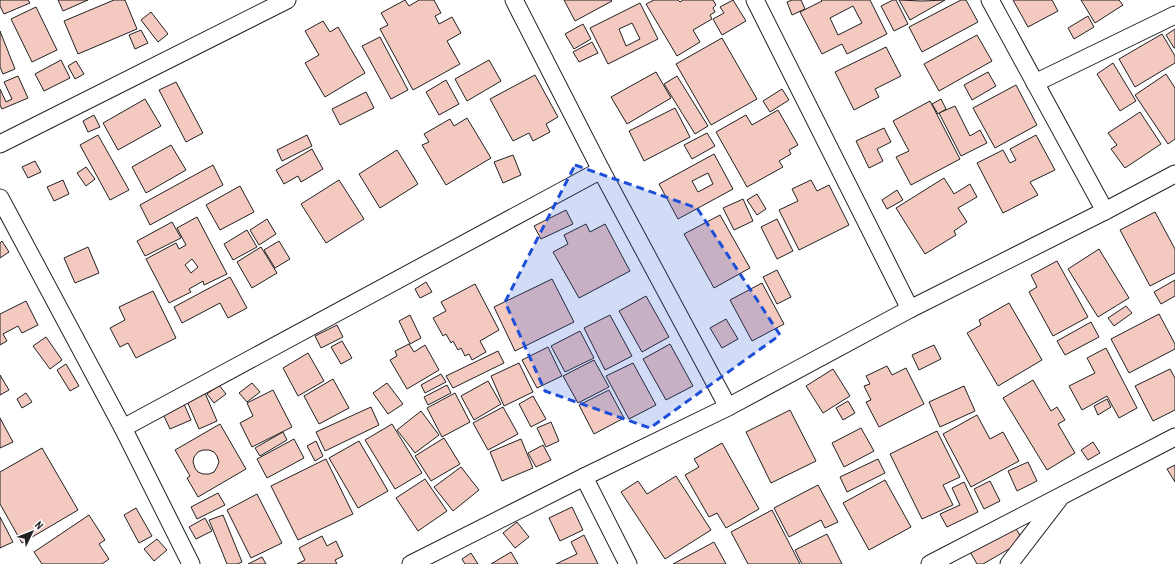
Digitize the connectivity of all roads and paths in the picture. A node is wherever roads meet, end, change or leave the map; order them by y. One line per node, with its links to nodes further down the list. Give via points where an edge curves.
1 (287, 0): 7 (street)
2 (514, 0): 8 (street)
3 (755, 0): 12 (street)
4 (990, 0): 6 (street)
5 (1175, 15): 6 (street)
6 (1035, 83): 11 (street)
7 (0, 144)
8 (601, 170): 13 (street); 14 (street)
9 (1175, 174): 11 (street)
10 (0, 198): 14 (street)
11 (1105, 211): 12 (street)
12 (910, 309): 13 (street)
13 (728, 407): 16 (street)
14 (123, 428): 18 (street)
15 (1175, 437): 17 (street)
16 (584, 477): 19 (street); 20 (street)
17 (1061, 496): 21 (street); 22 (street)
18 (191, 564)
19 (410, 564)
20 (628, 564)
21 (930, 564)
22 (1009, 564)

